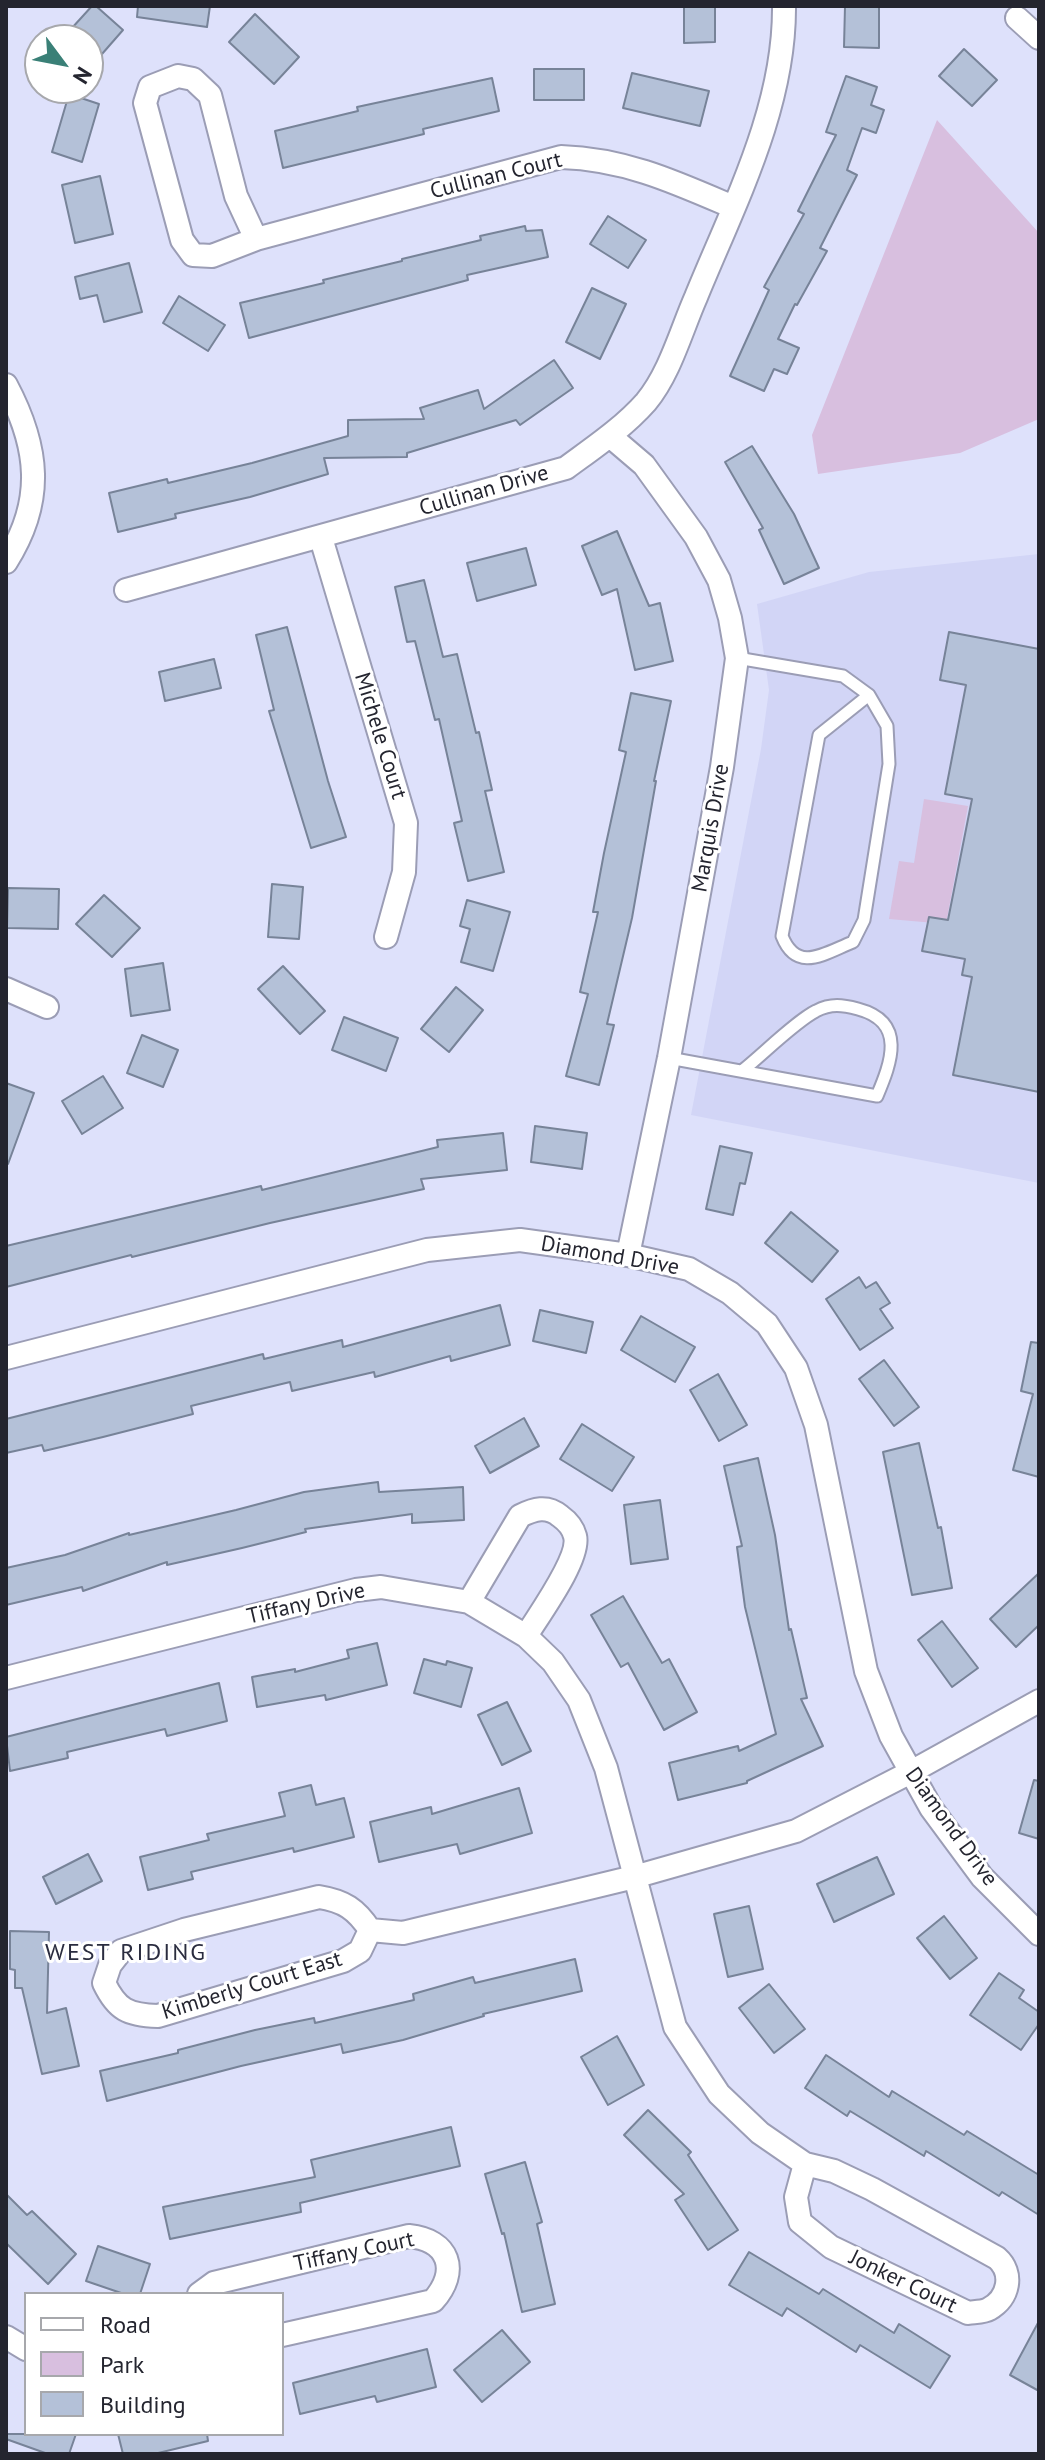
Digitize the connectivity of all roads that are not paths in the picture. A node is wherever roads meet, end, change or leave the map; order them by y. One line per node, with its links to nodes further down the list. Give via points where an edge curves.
1 (784, 6): 4 (street, Cullinan Drive, via 784,41 772,105)
2 (1017, 18): 3 (street)
3 (1039, 38)
4 (733, 207): 5 (street, Cullinan Court, via 645,170 561,157); 7 (street, Cullinan Drive, via 663,375 647,401)
5 (256, 239): 5 (street, Cullinan Court, via 236,196 210,95 193,79 178,76 150,87 145,103 182,240 193,255 212,256)
6 (6, 385): 9 (street, via 35,465 30,507)
7 (610, 436): 8 (street, Cullinan Drive, via 566,468); 11 (street, Marquis Drive, via 644,465 696,537 719,580)
8 (321, 538): 10 (street, Cullinan Drive); 13 (street, Michele Court, via 406,823 404,872)
9 (6, 562)
10 (126, 590)
11 (737, 658): 12 (lane, via 843,676); 16 (street, Marquis Drive)
12 (869, 695): 12 (lane, via 819,735 782,936 798,957 810,959 853,942 864,920 889,764 887,726)
13 (386, 937)
14 (6, 989): 15 (street)
15 (47, 1007)
16 (669, 1058): 17 (lane); 18 (street, Marquis Drive)
17 (743, 1070): 17 (lane, via 877,1096 891,1063 891,1041 884,1022 837,1004 815,1011)
18 (628, 1255): 19 (street, Diamond Drive, via 520,1240 427,1250); 24 (street, Diamond Drive, via 689,1269 730,1293 767,1324 796,1368 816,1425 866,1671)
19 (6, 1358)
20 (469, 1602): 21 (street, Tiffany Drive); 21 (street, via 520,1516 534,1509 553,1510 576,1538 572,1559); 22 (street, Tiffany Drive, via 381,1587 356,1590)
21 (526, 1636): 25 (street, Tiffany Drive, via 553,1662 579,1700 606,1768)
22 (6, 1678)
23 (1039, 1701): 24 (street)
24 (909, 1773): 25 (street, via 796,1831); 27 (street, Diamond Drive, via 982,1877)
25 (634, 1877): 26 (street, via 403,1933); 28 (street, Jonker Court, via 675,2027 689,2051 719,2094 760,2133)
26 (370, 1930): 26 (street, Kimberly Court East, via 356,1910 319,1897 121,1951 104,1983 114,2004 137,2015 158,2016 343,1961 360,1951)
27 (1039, 1934)
28 (805, 2164): 28 (street, Jonker Court, via 872,2189 997,2258 1006,2266 1009,2281 1001,2298 988,2310 968,2313 831,2247 800,2222 796,2197)
29 (202, 2292): 30 (street, Tiffany Court, via 214,2283 409,2236 426,2238 441,2248 448,2265 445,2287 433,2301)
30 (284, 2335)
31 (6, 2337): 32 (street)
32 (24, 2348)

